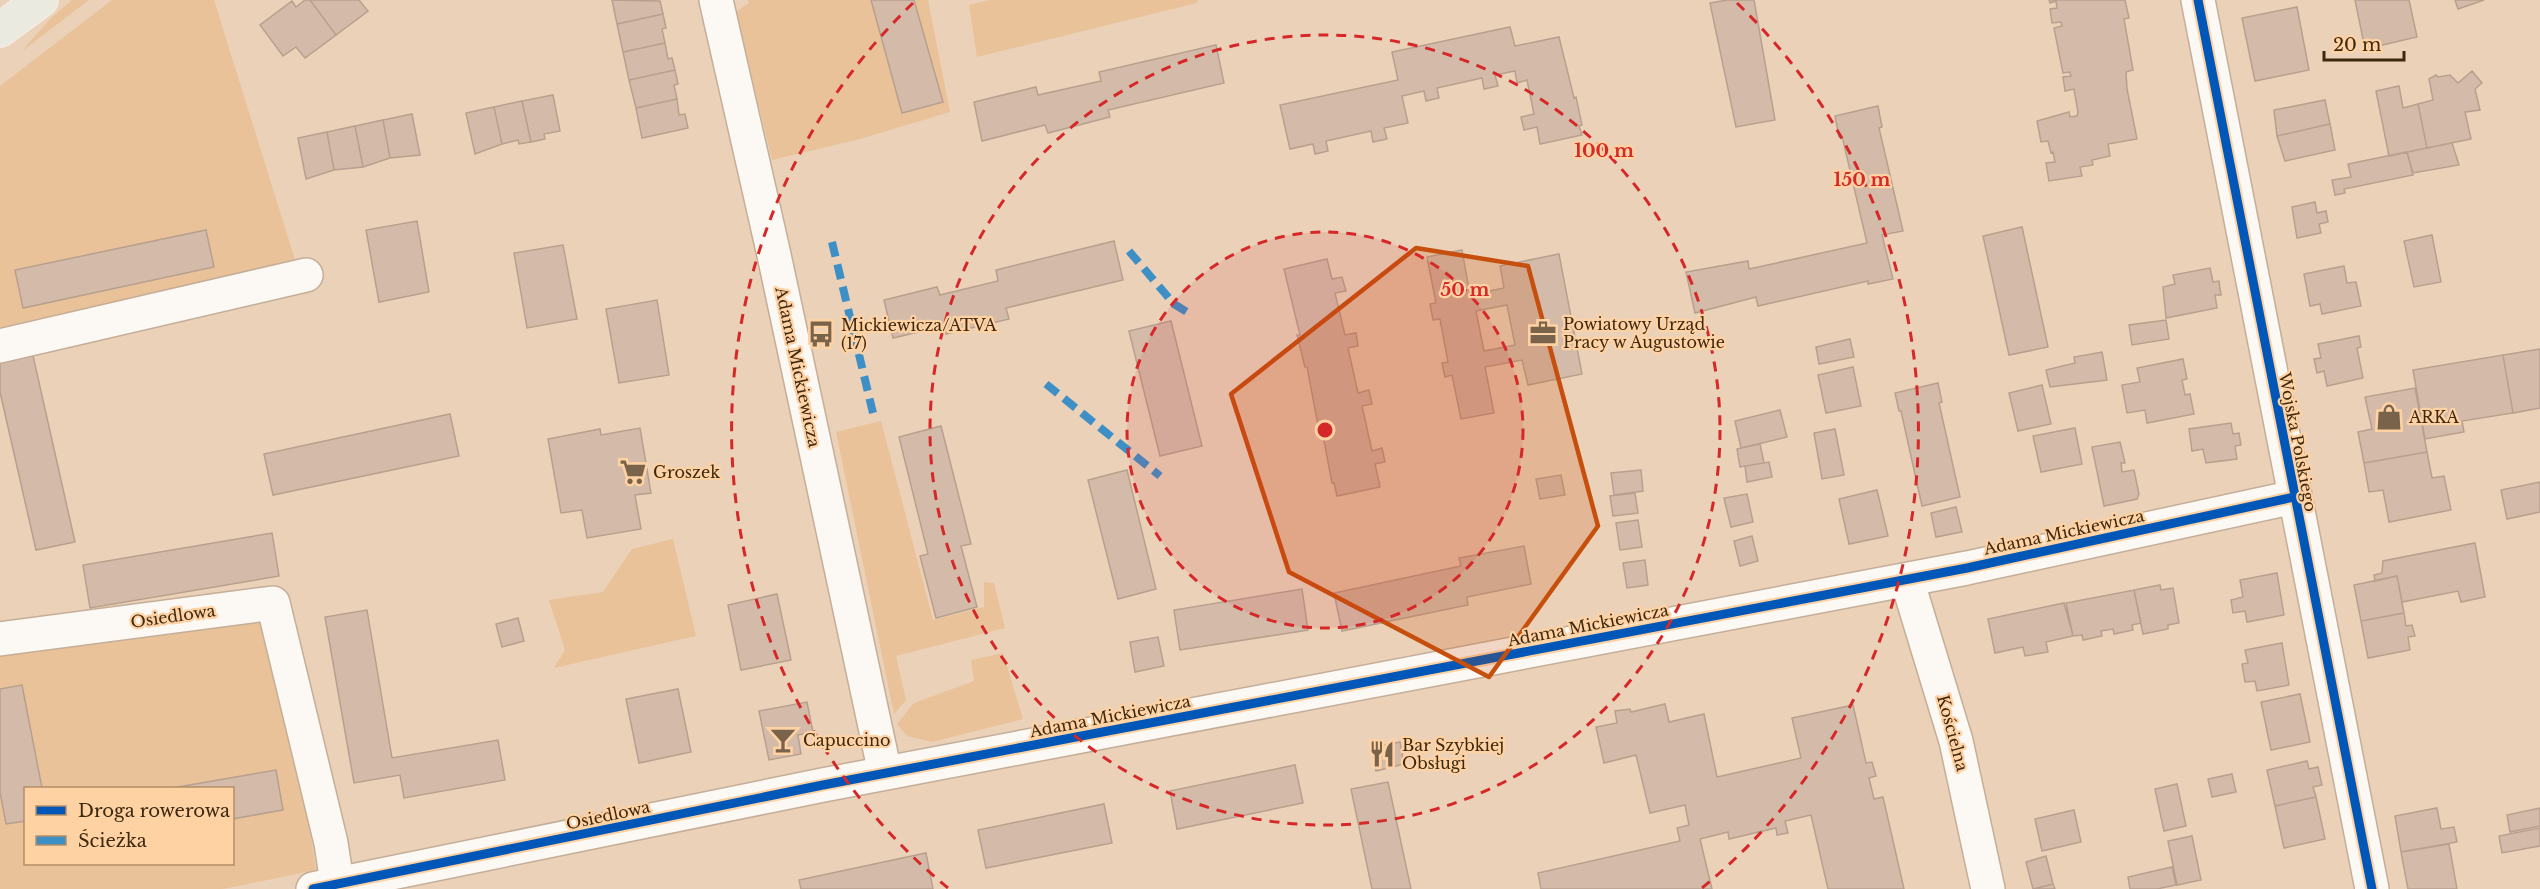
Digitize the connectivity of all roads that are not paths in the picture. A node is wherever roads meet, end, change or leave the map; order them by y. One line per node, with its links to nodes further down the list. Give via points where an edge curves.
1 (41, 0): 4 (main road)
2 (716, 0): 10 (street, Adama Mickiewicza)
3 (2198, 0): 7 (street, Wojska Polskiego)
4 (0, 30)
5 (306, 275): 6 (street)
6 (0, 346)
7 (2294, 497): 8 (street, Adama Mickiewicza); 13 (street, Wojska Polskiego)
8 (1907, 580): 10 (street, Adama Mickiewicza); 12 (street, Kościelna, via 1956,741)
9 (0, 639): 11 (street, Osiedlowa, via 273,603 331,843)
10 (885, 773): 11 (street, Osiedlowa)
11 (329, 888)
12 (1988, 889)
13 (2372, 889)

